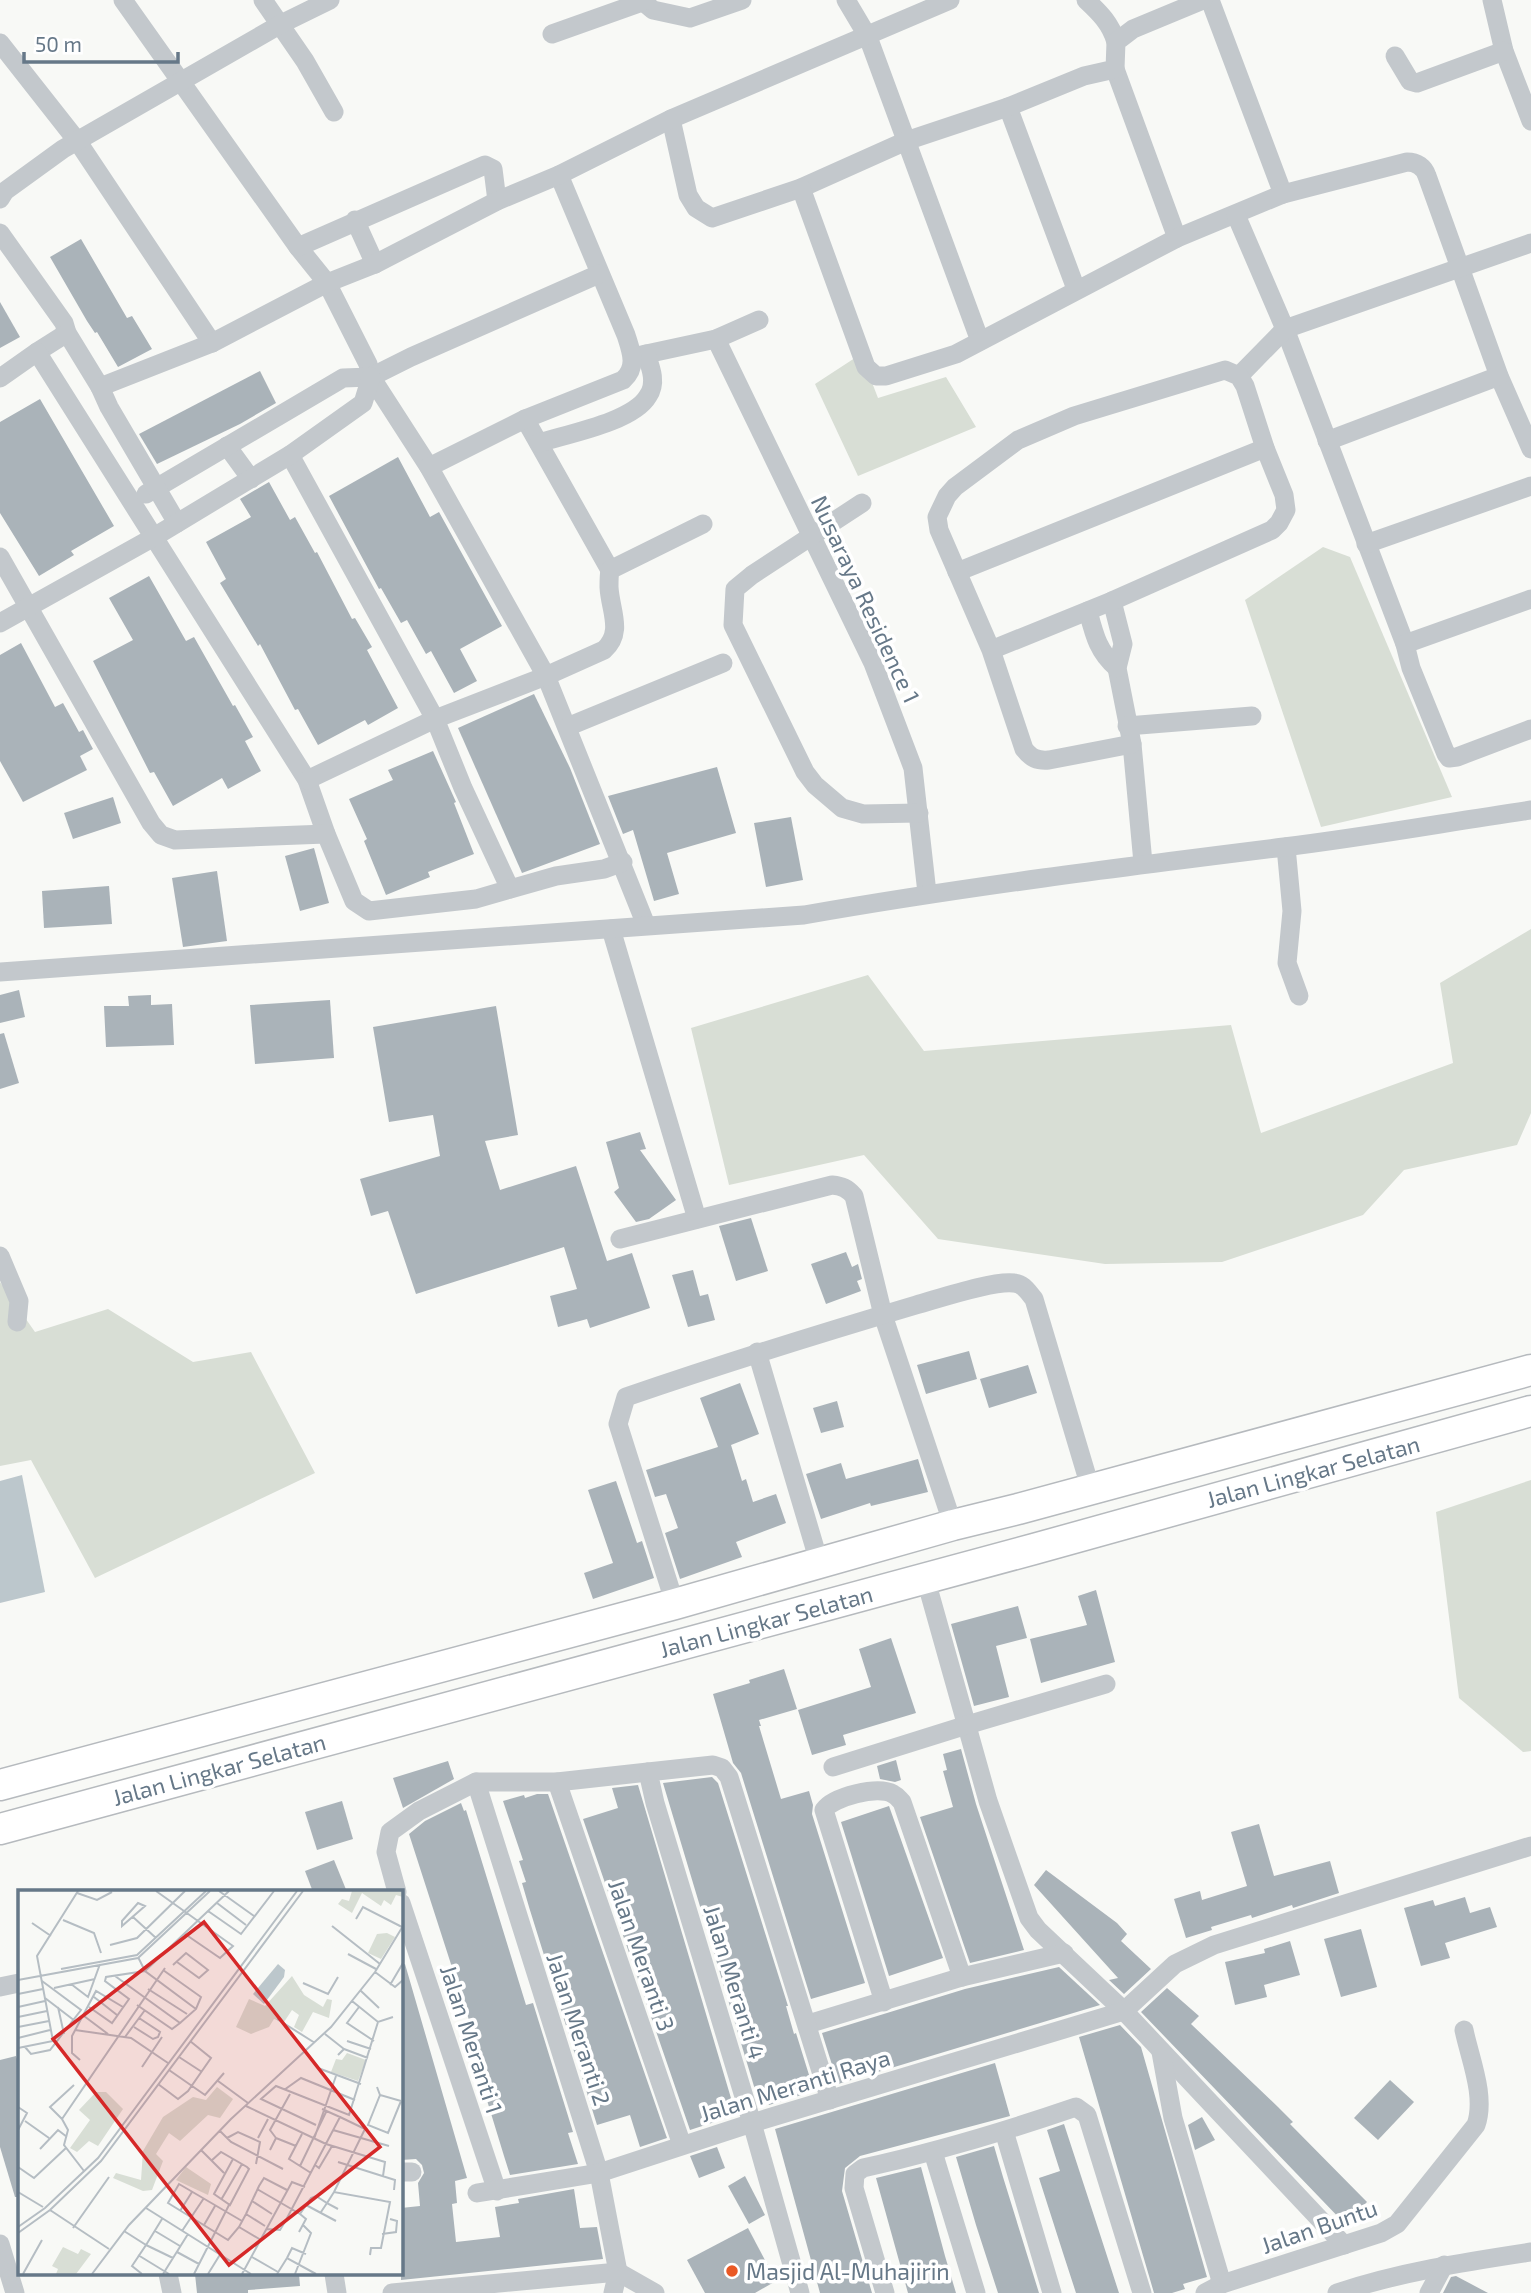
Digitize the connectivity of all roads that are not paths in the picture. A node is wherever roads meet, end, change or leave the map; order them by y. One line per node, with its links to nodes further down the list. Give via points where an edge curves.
1 (122, 0): 20 (street)
2 (263, 0): 12 (street)
3 (330, 0): 12 (street)
4 (743, 0): 11 (street, via 690,18 653,10)
5 (846, 0): 14 (street)
6 (950, 0): 14 (street)
7 (1086, 0): 15 (street, via 1105,18)
8 (1203, 0): 15 (street, via 1133,29)
9 (1210, 0): 29 (street)
10 (1492, 0): 17 (street)
11 (642, 1): 13 (street)
12 (281, 24): 20 (street); 22 (street)
13 (552, 34)
14 (868, 37): 24 (street); 25 (street)
15 (1116, 42): 19 (street)
16 (0, 43): 26 (street)
17 (1504, 51): 18 (street, via 1417,83 1410,81); 23 (street)
18 (1395, 56)
19 (1115, 69): 21 (street, via 1084,76); 35 (street)
20 (182, 82): 26 (street); 37 (street)
21 (1008, 107): 25 (street); 42 (street)
22 (334, 112)
23 (1530, 118)
24 (671, 119): 27 (street); 28 (street, via 688,195 696,208 712,218)
25 (906, 141): 28 (street); 47 (street)
26 (78, 142): 30 (street, via 5,191); 48 (street)
27 (559, 175): 31 (street); 40 (street)
28 (802, 188): 47 (street, via 868,371 886,376 956,354)
29 (1283, 194): 32 (street); 39 (street, via 1415,163 1427,176)
30 (0, 199)
31 (497, 201): 33 (street, via 493,169 485,165); 38 (street)
32 (1236, 215): 35 (street); 44 (street)
33 (355, 220): 37 (street); 38 (street)
34 (0, 233): 45 (street)
35 (1177, 238): 42 (street)
36 (1531, 243): 39 (street)
37 (298, 247): 41 (street)
38 (375, 264): 41 (street)
39 (1458, 267): 44 (street); 52 (street)
40 (599, 274): 50 (street); 53 (street)
41 (327, 283): 48 (street); 53 (street)
42 (1076, 289): 47 (street)
43 (759, 320): 46 (street)
44 (1285, 329): 51 (street); 57 (street)
45 (67, 333): 49 (street); 55 (street)
46 (716, 340): 50 (street); 72 (street, Nusaraya Residence 1)
47 (980, 341)
48 (212, 343): 55 (street)
49 (37, 352): 54 (street); 67 (street)
50 (640, 356): 56 (street, via 624,380); 58 (street, via 653,377 650,395 637,409)
51 (1239, 376): 60 (street); 76 (street, via 1225,370 1074,416 1018,440 955,486 940,507 939,530)
52 (1499, 376): 57 (street); 61 (street)
53 (372, 377): 59 (street, via 343,378); 62 (street, via 363,403); 63 (street)
54 (0, 379)
55 (100, 387): 66 (street)
56 (525, 419): 58 (street); 63 (street)
57 (1327, 441): 73 (street)
58 (539, 443): 75 (street)
59 (227, 446): 64 (street); 66 (street)
60 (1265, 448): 76 (street); 78 (street, via 1286,503 1279,523)
61 (1531, 449)
62 (290, 455): 64 (street); 88 (street)
63 (429, 467): 86 (street)
64 (251, 479): 69 (street)
65 (1531, 486): 73 (street)
66 (156, 488): 67 (street); 69 (street)
67 (132, 501): 71 (street)
68 (862, 503): 72 (street)
69 (177, 523): 71 (street)
70 (704, 524): 75 (street)
71 (154, 537): 79 (street); 92 (street)
72 (810, 537): 94 (street, Nusaraya Residence 1, via 873,663 914,768); 94 (street, via 735,589 733,625 805,772 824,795 842,808 863,814)
73 (1367, 544): 82 (street)
74 (0, 557): 79 (street)
75 (610, 570): 86 (street, via 616,630 612,643)
76 (957, 572): 83 (street)
77 (1531, 599): 82 (street)
78 (1112, 601): 80 (street); 85 (street, via 1123,644)
79 (28, 606): 81 (street); 95 (street, via 161,835 175,840)
80 (1088, 611): 83 (street); 85 (street, via 1099,648)
81 (0, 623)
82 (1405, 644): 90 (street, via 1449,758)
83 (991, 650): 91 (street, via 1024,749 1035,760 1049,760)
84 (723, 663): 89 (street)
85 (1117, 668): 91 (street)
86 (546, 676): 88 (street); 89 (street)
87 (1252, 716): 91 (street)
88 (435, 719): 92 (street); 99 (street)
89 (567, 727): 97 (street)
90 (1531, 729)
91 (1130, 735): 98 (street)
92 (307, 779): 95 (street)
93 (1531, 810): 96 (street)
94 (919, 813): 100 (street, Nusaraya Residence 1)
95 (326, 834): 99 (street, via 354,901 369,911 477,899)
96 (1286, 847): 98 (street); 104 (street, via 1292,911 1287,963)
97 (623, 862): 99 (street); 101 (street)
98 (1143, 863): 100 (street)
99 (510, 889)
100 (927, 893): 101 (street, via 804,915)
101 (646, 925): 102 (street)
102 (611, 929): 103 (street); 105 (street)
103 (0, 972)
104 (1299, 996)
105 (696, 1219): 106 (street); 108 (street, via 832,1185 845,1187 853,1196)
106 (620, 1239)
107 (0, 1256): 109 (street, via 19,1301)
108 (883, 1315): 110 (street); 113 (street, via 1001,1283 1023,1286 1034,1299); 115 (street)
109 (17, 1322)
110 (757, 1352): 117 (street); 119 (street, via 626,1397 618,1424)
111 (1531, 1370): 113 (highway, Jalan Lingkar Selatan)
112 (1531, 1411): 116 (highway, Jalan Lingkar Selatan)
113 (1091, 1490): 114 (highway, Jalan Lingkar Selatan)
114 (1018, 1509): 115 (highway, Jalan Lingkar Selatan); 116 (highway)
115 (953, 1525): 117 (highway, Jalan Lingkar Selatan)
116 (1034, 1549): 118 (highway, Jalan Lingkar Selatan)
117 (819, 1562): 119 (highway, Jalan Lingkar Selatan)
118 (925, 1577): 121 (street); 128 (highway, Jalan Lingkar Selatan)
119 (675, 1604): 123 (highway, Jalan Lingkar Selatan)
120 (1106, 1684): 121 (street)
121 (967, 1725): 122 (street); 133 (street, via 1029,1918)
122 (833, 1767)
123 (58, 1770): 127 (highway, Jalan Lingkar Selatan); 128 (highway)
124 (648, 1772): 126 (street); 139 (street, via 713,1765 726,1771); 143 (street, Jalan Meranti 4)
125 (476, 1782): 126 (street); 131 (street, via 419,1811 390,1832 386,1852); 147 (street, Jalan Meranti 2)
126 (557, 1782): 145 (street, Jalan Meranti 3)
127 (0, 1785)
128 (64, 1812): 129 (highway, Jalan Lingkar Selatan)
129 (0, 1829)
130 (1531, 1846): 138 (street, via 1214,1945 1175,1964)
131 (396, 1890)
132 (402, 1906): 148 (street, Jalan Meranti 1)
133 (1064, 1953): 134 (street); 138 (street)
134 (962, 1977): 137 (street); 137 (street, via 902,1802 881,1791 856,1794 824,1810)
135 (18, 1983): 136 (street)
136 (0, 1987)
137 (884, 2002): 139 (street)
138 (1124, 2011): 141 (street); 142 (street, Jalan Meranti Raya)
139 (808, 2024): 142 (street)
140 (1464, 2029): 150 (street, Jalan Buntu, via 1479,2099 1476,2125 1397,2224)
141 (1161, 2052): 150 (street); 154 (street)
142 (830, 2100): 143 (street, Jalan Meranti Raya)
143 (752, 2123): 145 (street, Jalan Meranti Raya); 159 (street, Jalan Meranti 4)
144 (1004, 2132): 146 (street); 162 (street); 163 (street, via 1076,2106 1082,2109)
145 (682, 2145): 147 (street, Jalan Meranti Raya)
146 (933, 2152): 160 (street, via 863,2168 855,2174 854,2188); 161 (street)
147 (599, 2173): 148 (street, Jalan Meranti Raya); 153 (street, Jalan Meranti 2)
148 (487, 2192)
149 (0, 2244): 155 (street)
150 (1344, 2245): 154 (street, Jalan Buntu)
151 (1531, 2252): 152 (street)
152 (1444, 2265): 164 (street); 165 (street)
153 (618, 2272): 156 (street); 157 (street, Jalan Meranti 2); 158 (street)
154 (1213, 2289)
155 (15, 2293)
156 (392, 2293)
157 (613, 2293)
158 (655, 2293)
159 (800, 2293)
160 (885, 2293)
161 (976, 2293)
162 (1052, 2293)
163 (1142, 2293)
164 (1337, 2293)
165 (1429, 2293)

